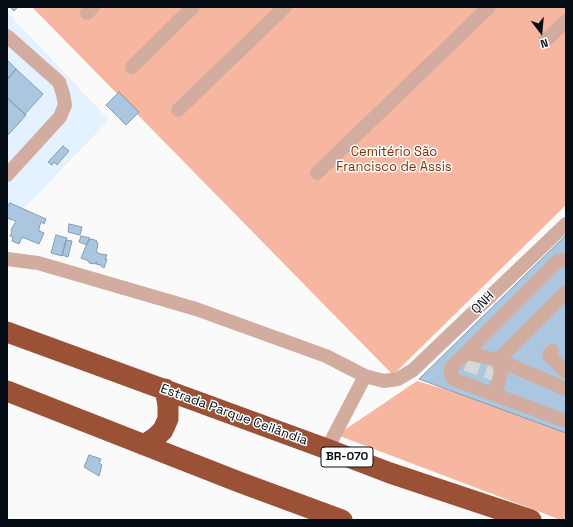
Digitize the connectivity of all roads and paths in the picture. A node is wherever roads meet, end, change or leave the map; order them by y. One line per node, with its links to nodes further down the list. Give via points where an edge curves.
1 (193, 7): 7 (street)
2 (285, 7): 8 (street)
3 (489, 7): 9 (street)
4 (566, 21): 6 (street)
5 (7, 36): 10 (street, via 59,82 65,105 60,117)
6 (545, 41)
7 (132, 67)
8 (178, 110)
9 (317, 173)
10 (7, 175)
11 (566, 224): 20 (street, QNH, via 413,370 398,379 384,381)
12 (7, 259): 20 (street, via 38,263 196,309 326,356)
13 (566, 260): 17 (street, via 558,261)
14 (566, 292): 18 (street)
15 (7, 332): 22 (highway, Estrada Parque Ceilândia / BR-070)
16 (552, 351): 19 (street, via 549,354)
17 (466, 353): 18 (street); 24 (street, via 450,368 451,375 455,380)
18 (498, 360): 21 (street); 24 (street, via 502,372)
19 (566, 372)
20 (365, 376): 27 (street)
21 (566, 389)
22 (165, 390): 26 (highway, via 168,419 163,430); 27 (highway, Estrada Parque Ceilândia / BR-070)
23 (7, 391): 26 (highway)
24 (495, 395): 25 (street)
25 (566, 421)
26 (144, 445): 28 (highway)
27 (327, 449): 29 (highway, Estrada Parque Ceilândia / BR-070)
28 (342, 520)
29 (530, 520)

